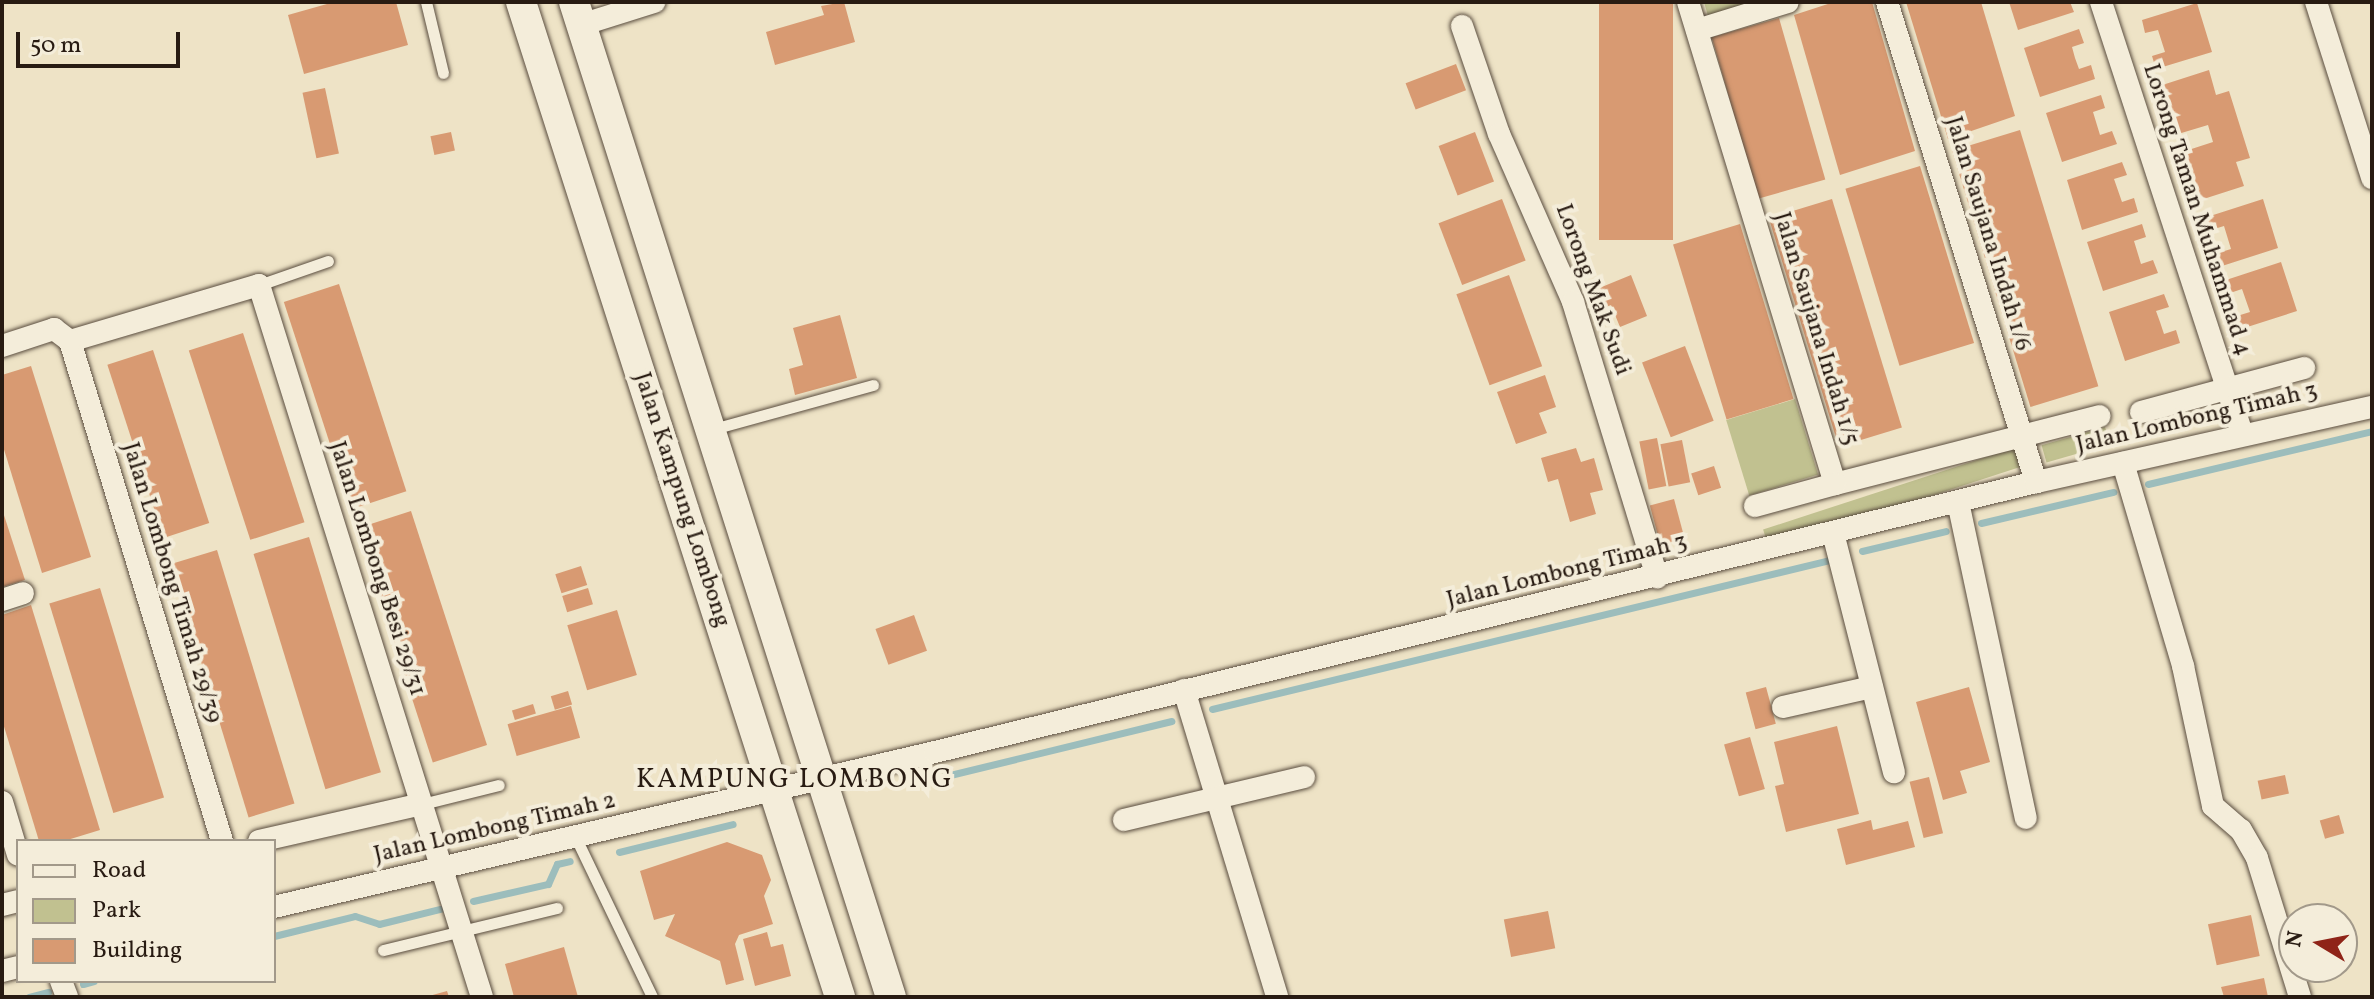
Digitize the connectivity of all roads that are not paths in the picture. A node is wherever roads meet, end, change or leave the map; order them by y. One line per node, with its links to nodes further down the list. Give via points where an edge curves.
1 (426, 2): 12 (lane)
2 (521, 2): 41 (street, Jalan Kampung Lombong)
3 (654, 2): 9 (street)
4 (1688, 2): 11 (street, Jalan Saujana Indah 1/5)
5 (1788, 2): 11 (street)
6 (1887, 2): 26 (street, Jalan Saujana Indah 1/6)
7 (2101, 2): 20 (street, Lorong Taman Muhammad 4)
8 (2316, 2): 13 (street)
9 (577, 13): 24 (street, Jalan Kampung Lombong)
10 (1462, 26): 33 (street, Lorong Mak Sudi, via 1499,134 1573,302)
11 (1697, 30): 29 (street, Jalan Saujana Indah 1/5)
12 (443, 73)
13 (2372, 178)
14 (328, 261): 15 (lane)
15 (259, 285): 16 (street); 44 (street, Jalan Lombong Besi 29/31)
16 (70, 341): 17 (street, via 54,329); 48 (street, Jalan Lombong Timah 29/39)
17 (2, 346)
18 (2304, 368): 20 (street)
19 (873, 385): 24 (lane)
20 (2227, 389): 22 (street); 25 (street, Lorong Taman Muhammad 4)
21 (2372, 407): 25 (street, Jalan Lombong Timah 3)
22 (2141, 412)
23 (2099, 416): 26 (street, Jalan Saujana Indah 1/5)
24 (709, 430): 39 (street, Jalan Kampung Lombong)
25 (2242, 434): 27 (street, Jalan Lombong Timah 3)
26 (2023, 436): 28 (street, Jalan Saujana Indah 1/6); 29 (street, Jalan Saujana Indah 1/5)
27 (2123, 463): 28 (street, Jalan Lombong Timah 3); 61 (street, via 2183,666 2213,806 2241,830 2257,858)
28 (2036, 482): 30 (street, Jalan Lombong Timah 3)
29 (1835, 484): 31 (street)
30 (1958, 502): 32 (street, Jalan Lombong Timah 3); 45 (street)
31 (1755, 506)
32 (1833, 533): 33 (street, Jalan Lombong Timah 3); 34 (street)
33 (1657, 577): 35 (street, Jalan Lombong Timah 3)
34 (1872, 687): 36 (street); 37 (street)
35 (1184, 690): 39 (street, Jalan Lombong Timah 3); 42 (street)
36 (1783, 707)
37 (1894, 772)
38 (1304, 777): 42 (street)
39 (822, 778): 41 (street, Jalan Lombong Timah 3); 59 (street, Jalan Kampung Lombong)
40 (499, 785): 44 (lane)
41 (774, 790): 47 (street, Jalan Lombong Timah 2); 58 (street, Jalan Kampung Lombong)
42 (1217, 798): 46 (street); 60 (street)
43 (2, 802): 50 (street)
44 (422, 804): 49 (street); 51 (street, Jalan Lombong Besi 29/31)
45 (2026, 818)
46 (1124, 820)
47 (575, 836): 51 (street, Jalan Lombong Timah 2); 57 (lane)
48 (221, 839)
49 (268, 839)
50 (16, 848)
51 (439, 868): 52 (street, Jalan Lombong Timah 2); 54 (street, Jalan Lombong Besi 29/31)
52 (276, 907)
53 (557, 908): 54 (lane)
54 (461, 934): 55 (lane); 56 (street, Jalan Lombong Besi 29/31)
55 (383, 950)
56 (482, 997)
57 (652, 997)
58 (840, 997)
59 (891, 997)
60 (1277, 997)
61 (2300, 997)

